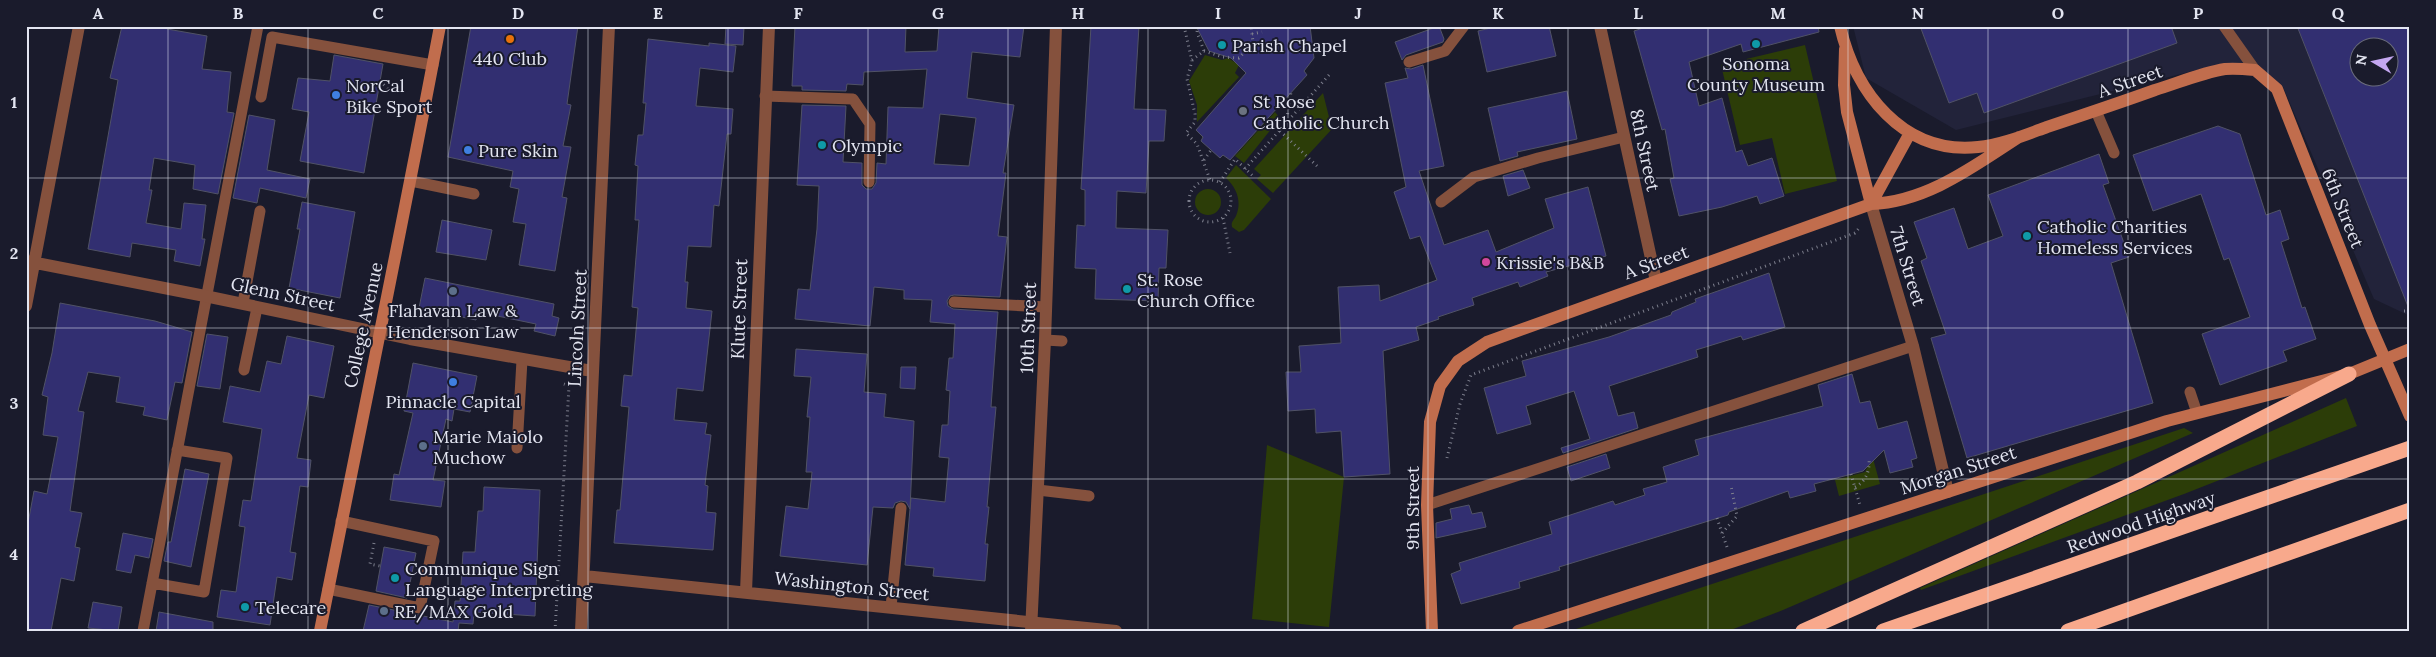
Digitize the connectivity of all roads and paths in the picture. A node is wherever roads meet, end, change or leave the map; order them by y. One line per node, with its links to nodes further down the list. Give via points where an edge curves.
1 (80, 26): 51 (street)
2 (258, 26): 53 (lane)
3 (440, 26): 20 (street, College Avenue)
4 (609, 26): 69 (street, Lincoln Street)
5 (769, 26): 26 (street, Klute Street)
6 (1056, 26): 57 (street, 10th Street)
7 (1184, 26): 18 (path)
8 (1198, 26): 17 (path, via 1196,32)
9 (1251, 26): 15 (path)
10 (1464, 26): 19 (lane, via 1445,51)
11 (1600, 26): 32 (street, 8th Street)
12 (1840, 26): 16 (street, 7th Street)
13 (2224, 26): 21 (lane, 6th Street)
14 (1262, 32): 15 (path)
15 (1252, 34): 17 (path, via 1253,42 1239,58)
16 (1845, 49): 31 (street, 7th Street, via 1870,96 1887,117); 46 (street, 7th Street, via 1847,112)
17 (1204, 51): 18 (path)
18 (1192, 61): 36 (path, via 1187,79 1195,122 1186,133 1197,144)
19 (1409, 62)
20 (433, 65): 27 (lane, via 272,36); 41 (street, College Avenue)
21 (2255, 70): 28 (street, A Street, via 2225,69); 66 (street, 6th Street, via 2277,89)
22 (1330, 74): 29 (path)
23 (380, 81): 24 (path)
24 (390, 91)
25 (1291, 92): 29 (path)
26 (765, 96): 42 (lane, via 853,99 870,124); 95 (street, Klute Street)
27 (261, 98)
28 (2096, 111): 33 (street, A Street); 35 (lane)
29 (1286, 124): 30 (path)
30 (1280, 131): 37 (path); 38 (path)
31 (1910, 133): 33 (street, A Street, via 1939,145 1978,147); 46 (street)
32 (1624, 137): 45 (lane, via 1474,177); 52 (street, 8th Street)
33 (2019, 137): 46 (street, A Street, via 1954,180 1893,203)
34 (1211, 150): 36 (path)
35 (2114, 153)
36 (1204, 160): 40 (path)
37 (1317, 166)
38 (1246, 169): 39 (path); 43 (path, via 1235,159)
39 (1254, 177)
40 (1210, 180): 43 (path); 48 (path, via 1193,188 1190,208 1204,221)
41 (411, 181): 44 (lane); 61 (street, College Avenue)
42 (869, 182)
43 (1220, 182): 48 (path, via 1231,196 1230,208)
44 (474, 194)
45 (1442, 202)
46 (1871, 204): 52 (street, A Street); 64 (street, 7th Street)
47 (260, 210): 55 (lane)
48 (1223, 218): 50 (path)
49 (1860, 227): 79 (path, via 1855,233 1471,375 1460,404)
50 (1230, 253)
51 (30, 262): 53 (street, Glenn Street); 56 (street)
52 (1656, 281): 71 (street, A Street, via 1487,342 1458,361)
53 (206, 296): 55 (street, Glenn Street); 77 (lane)
54 (954, 302): 57 (lane)
55 (243, 303): 58 (street, Glenn Street)
56 (26, 306)
57 (1046, 307): 62 (street, 10th Street)
58 (257, 308): 61 (street, Glenn Street); 68 (lane)
59 (2404, 311): 60 (path)
60 (2410, 311)
61 (378, 333): 67 (street, Glenn Street); 89 (street, College Avenue)
62 (1045, 340): 63 (lane); 82 (street, 10th Street)
63 (1062, 341)
64 (1913, 346): 83 (street, 7th Street); 85 (lane)
65 (2410, 349): 66 (street, Morgan Street)
66 (2385, 358): 70 (street, Morgan Street); 74 (street, 6th Street)
67 (522, 360): 69 (street, Glenn Street); 75 (lane)
68 (244, 370)
69 (592, 371): 92 (street, Lincoln Street)
70 (2349, 374): 73 (street, Morgan Street); 104 (highway, via 2136,482)
71 (1440, 386): 85 (street, 9th Street, via 1430,422)
72 (2190, 392): 73 (lane)
73 (2198, 413): 83 (street, Morgan Street)
74 (2410, 416)
75 (517, 448)
76 (2410, 448): 105 (highway, Redwood Highway)
77 (177, 450): 93 (lane); 93 (lane, via 227,458 204,592)
78 (1869, 459): 80 (path, via 1870,469 1860,485 1855,487)
79 (1446, 467)
80 (1851, 474)
81 (1730, 486): 90 (path, via 1737,516)
82 (1038, 490): 84 (lane); 97 (street, 10th Street)
83 (1948, 492): 91 (street, Morgan Street)
84 (1089, 496)
85 (1427, 505): 102 (street, 9th Street)
86 (901, 508): 96 (lane)
87 (2410, 510): 106 (highway)
88 (1717, 518): 90 (path)
89 (341, 521): 94 (street, College Avenue); 94 (lane, via 434,541 420,608)
90 (1722, 533): 91 (path)
91 (1732, 562): 103 (street, Morgan Street)
92 (584, 576): 95 (street, Washington Street); 100 (street, Lincoln Street)
93 (152, 583): 98 (lane)
94 (328, 588): 99 (street, College Avenue)
95 (746, 592): 96 (street, Washington Street)
96 (891, 607): 97 (street, Washington Street)
97 (1031, 626): 101 (street, Washington Street)
98 (143, 631)
99 (320, 631)
100 (581, 631)
101 (1116, 631)
102 (1432, 631)
103 (1518, 631)
104 (1803, 631)
105 (1884, 631)
106 (2068, 631)

